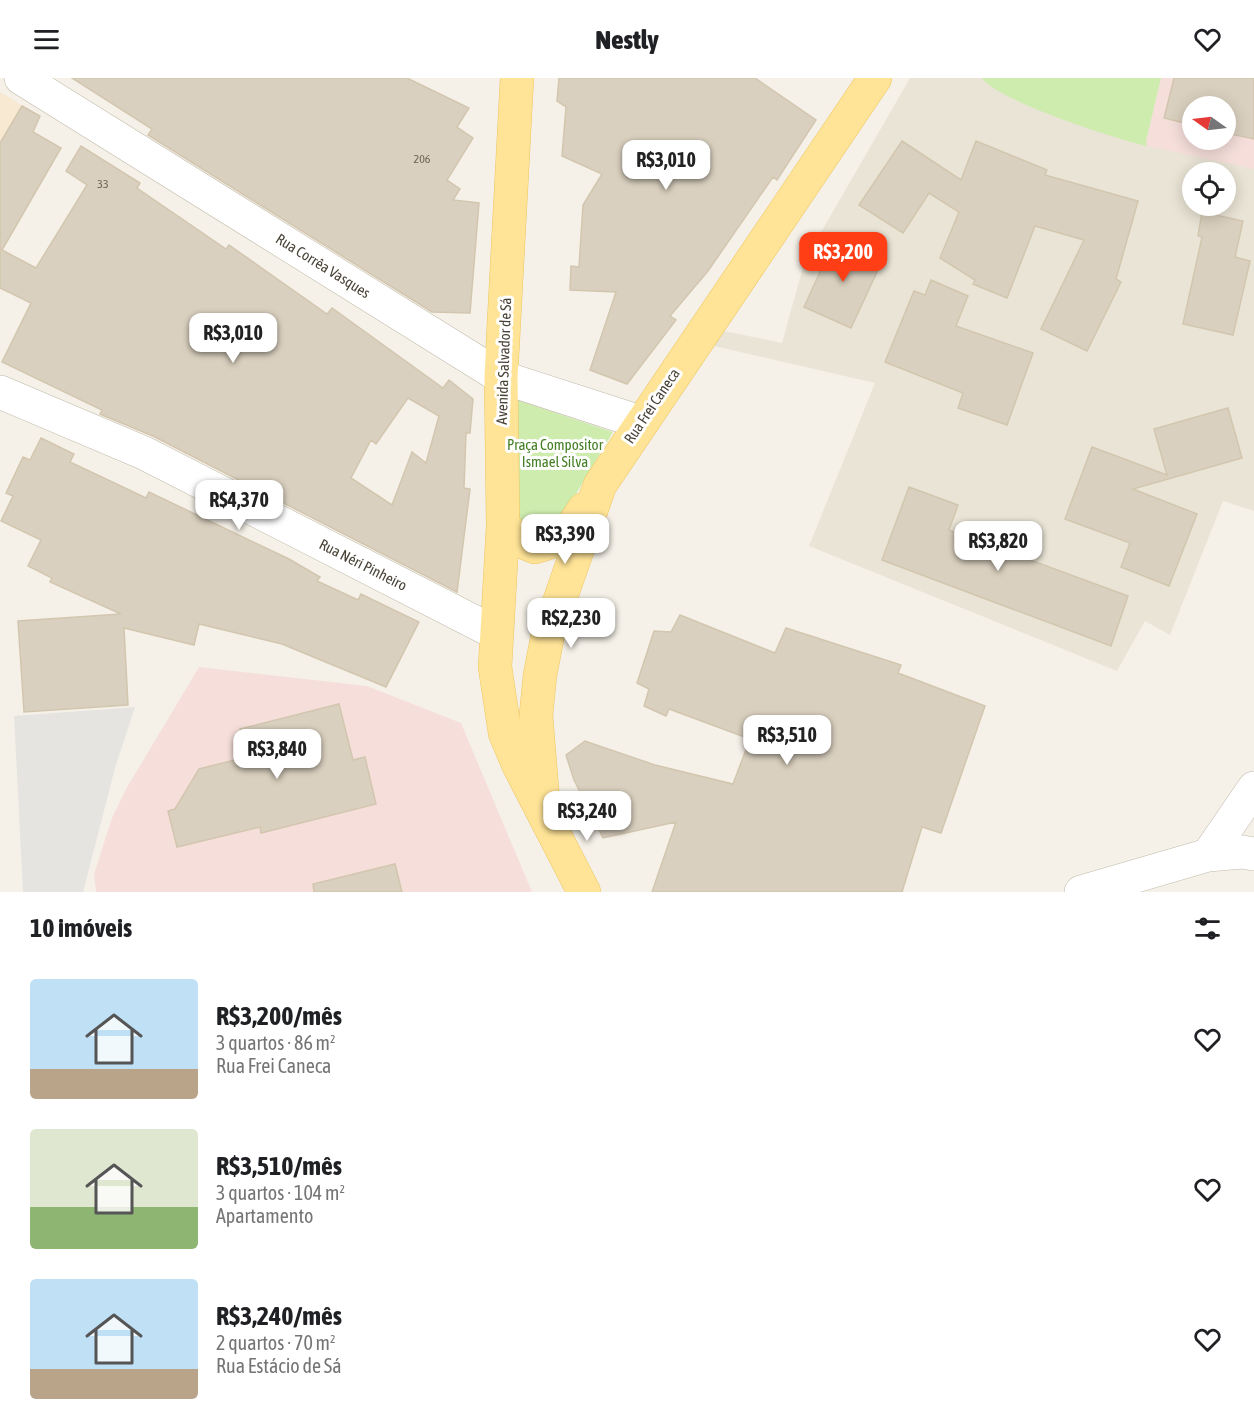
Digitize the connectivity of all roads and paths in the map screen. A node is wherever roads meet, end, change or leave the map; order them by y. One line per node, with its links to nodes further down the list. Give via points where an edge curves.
1 (21, 78): 4 (street, Rua Corrêa Vasques)
2 (517, 78): 4 (main road, Avenida Salvador de Sá)
3 (875, 78): 6 (main road, Rua Frei Caneca)
4 (501, 376): 6 (street, Rua Corrêa Vasques); 8 (main road, Avenida Salvador de Sá)
5 (4, 398): 9 (street, Rua Néri Pinheiro, via 144,453)
6 (640, 422): 7 (main road, Rua Frei Caneca)
7 (600, 485): 8 (main road, via 570,531 555,542 535,547); 11 (main road, Rua Frei Caneca, via 548,634 540,675 536,715)
8 (503, 526): 9 (main road, Avenida Salvador de Sá)
9 (496, 633): 11 (main road, Avenida Salvador de Sá, via 495,667 505,733)
10 (1254, 788): 13 (street)
11 (544, 814): 14 (main road, Avenida Salvador de Sá)
12 (1254, 854): 13 (street)
13 (1208, 855): 15 (street)
14 (584, 892)
15 (1081, 892)

